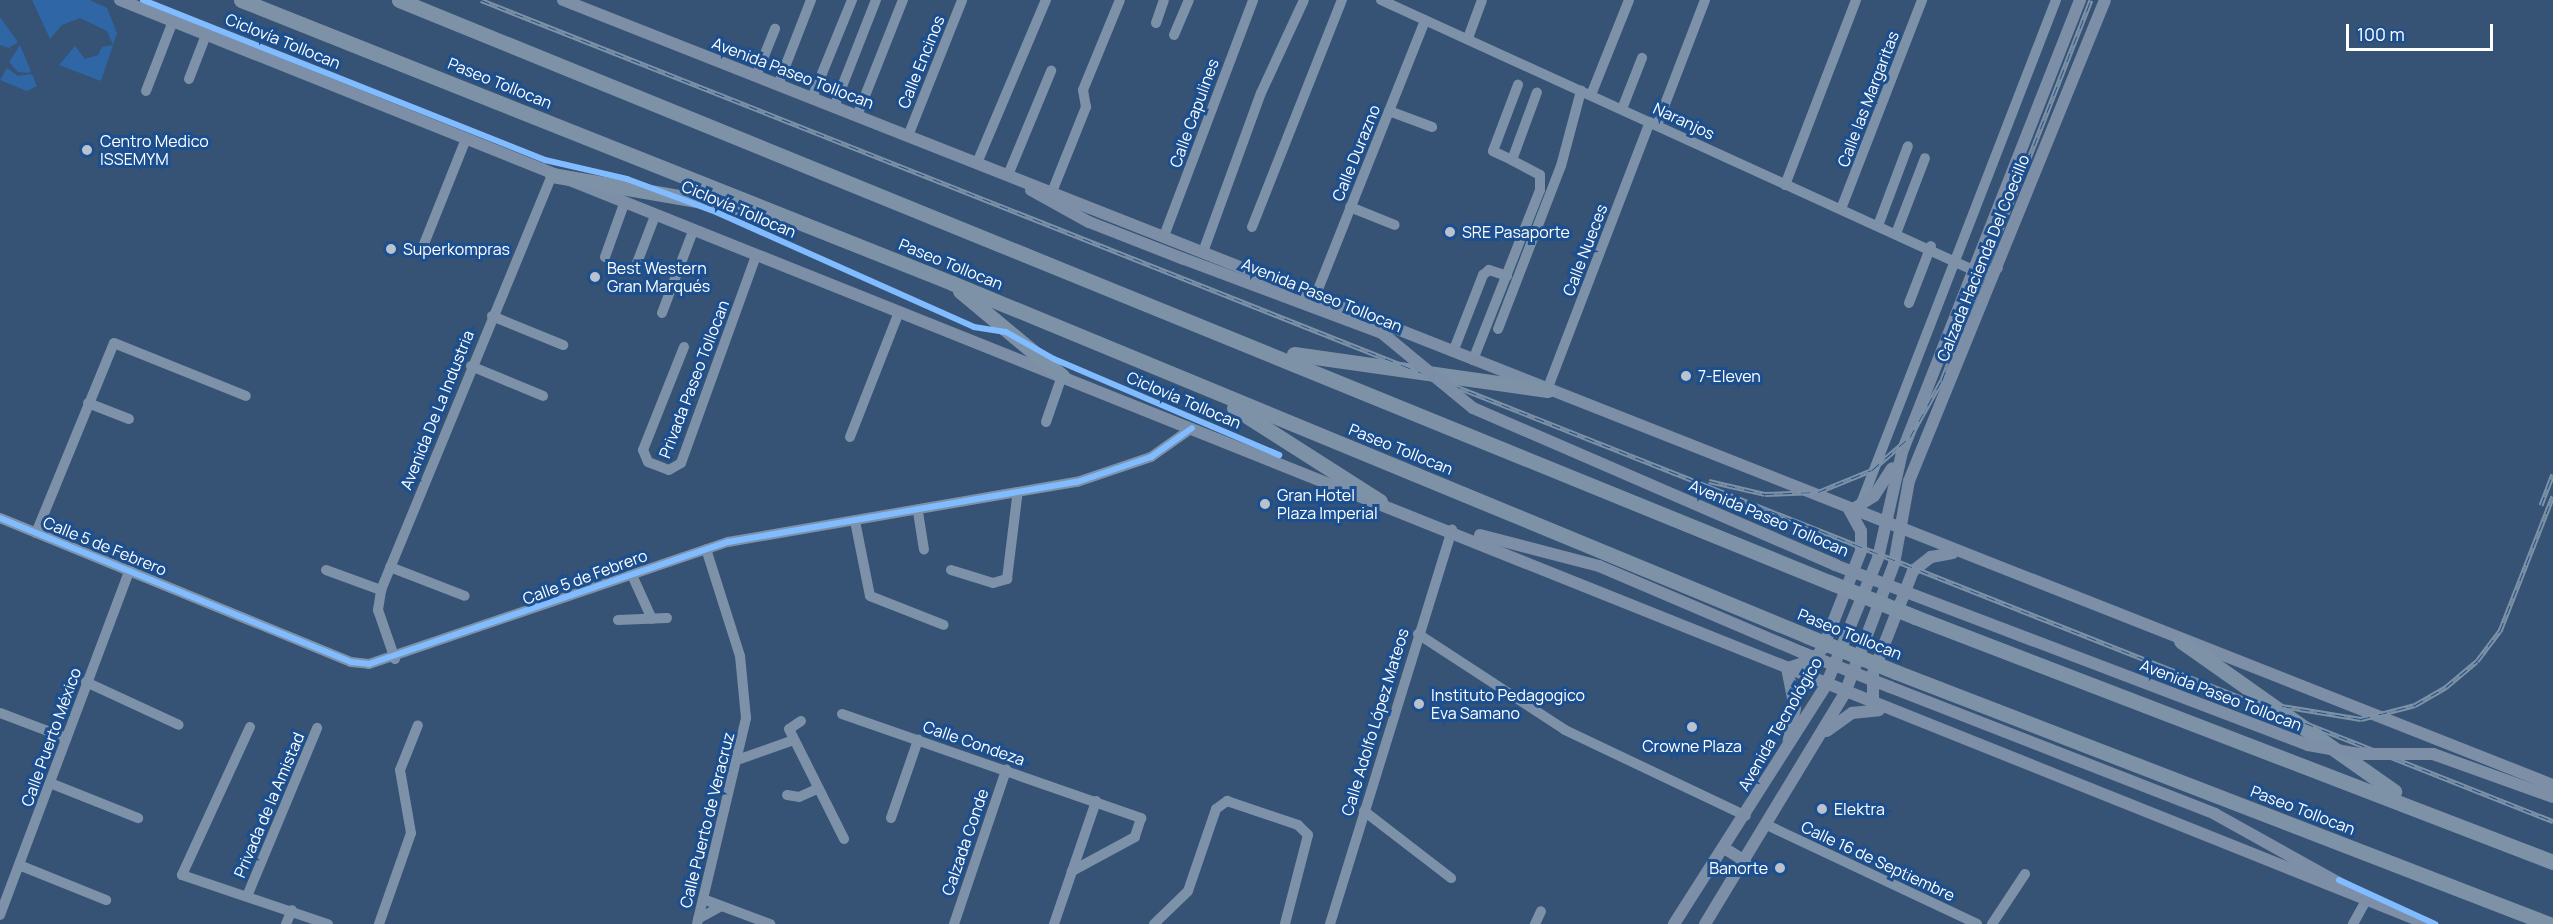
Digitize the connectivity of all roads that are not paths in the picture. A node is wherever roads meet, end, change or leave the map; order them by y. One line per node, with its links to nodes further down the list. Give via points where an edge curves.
1 (120, 0): 28 (main road)
2 (241, 0): 64 (highway, Paseo Tollocan)
3 (399, 0): 90 (highway)
4 (563, 0): 36 (main road, Avenida Paseo Tollocan)
5 (812, 0): 38 (street)
6 (852, 0): 43 (street)
7 (876, 0): 44 (street)
8 (903, 0): 47 (street)
9 (962, 0): 50 (street, Calle Encinos)
10 (1046, 0): 55 (street)
11 (1120, 0): 59 (street, via 1083,90 1086,107)
12 (1164, 0): 29 (street)
13 (1189, 0): 32 (street)
14 (1252, 0): 70 (street, Calle Capulines)
15 (1304, 0): 73 (street, via 1261,93)
16 (1342, 0): 67 (street)
17 (1381, 0): 26 (street, Naranjos)
18 (1482, 0): 33 (street)
19 (1629, 0): 42 (street)
20 (1705, 0): 48 (street, Calle Nueces)
21 (1856, 0): 58 (street)
22 (1922, 0): 62 (street, Calle las Margaritas)
23 (2056, 0): 76 (street)
24 (2080, 0): 79 (main road, Calzada Hacienda Del Coecillo)
25 (2105, 0): 78 (main road, Calzada Hacienda Del Coecillo)
26 (1399, 4): 27 (street, Naranjos)
27 (1425, 20): 33 (street, Naranjos); 46 (street, Calle Durazno)
28 (173, 21): 31 (main road); 40 (street)
29 (1156, 23)
30 (775, 29): 36 (street)
31 (206, 35): 37 (street); 51 (main road)
32 (1174, 35)
33 (1468, 38): 42 (street, Naranjos)
34 (1642, 58): 45 (street)
35 (1051, 71): 57 (street)
36 (756, 76): 38 (main road, Avenida Paseo Tollocan)
37 (189, 79)
38 (778, 85): 43 (main road, Avenida Paseo Tollocan)
39 (1518, 85): 54 (street, via 1493,151)
40 (146, 91)
41 (1537, 92): 54 (street)
42 (1586, 93): 45 (street, Naranjos); 87 (street)
43 (812, 98): 44 (main road, Avenida Paseo Tollocan)
44 (834, 106): 47 (main road, Avenida Paseo Tollocan)
45 (1622, 109): 48 (street, Naranjos)
46 (1389, 111): 49 (street); 61 (street, Calle Durazno)
47 (858, 116): 50 (main road, Avenida Paseo Tollocan)
48 (1654, 124): 58 (street, Naranjos); 96 (street, Calle Nueces)
49 (1432, 127)
50 (908, 135): 55 (main road, Avenida Paseo Tollocan)
51 (466, 139): 56 (main road); 72 (street)
52 (1908, 146): 65 (street)
53 (1925, 159): 69 (street)
54 (1512, 160): 80 (street, via 1534,169 1541,182)
55 (977, 163): 57 (main road, Avenida Paseo Tollocan)
56 (552, 175): 60 (main road); 64 (highway); 86 (street, Avenida De La Industria)
57 (1009, 176): 59 (main road, Avenida Paseo Tollocan); 158 (main road, Avenida Paseo Tollocan, bridge, via 1066,211 1382,333 1473,408 1835,565 2308,745 2360,754 2433,754)
58 (1785, 184): 62 (street, Naranjos)
59 (1052, 192): 70 (main road, Avenida Paseo Tollocan)
60 (624, 204): 63 (main road); 75 (street)
61 (1350, 207): 66 (street); 82 (street, Calle Durazno)
62 (1841, 209): 65 (street, Naranjos)
63 (655, 216): 68 (main road); 77 (street)
64 (784, 216): 81 (highway, Paseo Tollocan)
65 (1879, 223): 69 (street, Naranjos)
66 (1395, 225)
67 (1252, 227)
68 (693, 231): 74 (main road); 85 (street)
69 (1897, 231): 71 (street, Naranjos)
70 (1164, 236): 73 (main road, Avenida Paseo Tollocan)
71 (1931, 246): 76 (street, Naranjos); 83 (street)
72 (422, 249)
73 (1203, 252): 82 (main road, Avenida Paseo Tollocan)
74 (756, 256): 84 (main road); 89 (street, Privada Paseo Tollocan, via 681,463 669,470 648,462 643,450)
75 (604, 257)
76 (1955, 258): 79 (street, Naranjos); 109 (street)
77 (635, 268)
78 (1998, 268): 79 (street, via 1984,274); 104 (main road, Calzada Hacienda Del Coecillo)
79 (1973, 270): 103 (main road, Calzada Hacienda Del Coecillo)
80 (1507, 276): 91 (street, via 1489,270 1484,275); 92 (street)
81 (951, 283): 94 (highway, Paseo Tollocan); 95 (highway)
82 (1315, 297): 91 (main road, Avenida Paseo Tollocan)
83 (1909, 303)
84 (899, 312): 95 (main road); 105 (street)
85 (662, 313)
86 (492, 316): 88 (street); 93 (street, Avenida De La Industria)
87 (1498, 329)
88 (563, 345)
89 (684, 346)
90 (1269, 350): 96 (highway); 162 (highway, bridge, via 1915,617)
91 (1453, 352): 92 (main road, Avenida Paseo Tollocan)
92 (1473, 360): 96 (main road, Avenida Paseo Tollocan)
93 (471, 366): 98 (street); 120 (street, Avenida De La Industria)
94 (1165, 371): 108 (highway, via 1267,428); 199 (highway, Paseo Tollocan, bridge, via 1896,672)
95 (1062, 376): 101 (street); 102 (main road)
96 (1547, 390): 109 (main road, Avenida Paseo Tollocan)
97 (246, 396): 99 (street, via 114,343)
98 (543, 396)
99 (88, 403): 100 (street); 116 (street)
100 (129, 419)
101 (1046, 422)
102 (1192, 428): 107 (street, Calle 5 de Febrero, via 1138,462); 108 (main road)
103 (1912, 428): 104 (main road); 106 (main road, Calzada Hacienda Del Coecillo)
104 (1928, 434): 115 (main road, Calzada Hacienda Del Coecillo, via 1910,481)
105 (850, 437)
106 (1902, 453): 109 (main road, via 1874,496); 113 (main road, Calzada Hacienda Del Coecillo)
107 (1017, 496): 110 (street, Calle 5 de Febrero); 123 (street, via 1010,574 1002,583)
108 (1380, 501): 114 (main road)
109 (1855, 509): 113 (main road, Avenida Paseo Tollocan); 134 (main road, via 1863,544 1823,648 1813,660)
110 (918, 512): 112 (street, Calle 5 de Febrero); 118 (street)
111 (0, 518): 116 (street, Calle 5 de Febrero)
112 (855, 521): 117 (street, Calle 5 de Febrero); 130 (street, via 870,596)
113 (1886, 526): 115 (main road, Avenida Paseo Tollocan); 136 (main road, Avenida Tecnológico)
114 (1455, 530): 131 (street, Calle Adolfo López Mateos); 134 (main road); 176 (main road, bridge, via 1599,566 1801,652 2215,814)
115 (1902, 532): 119 (main road, Avenida Paseo Tollocan); 137 (main road)
116 (36, 533): 121 (street, Calle 5 de Febrero)
117 (706, 549): 124 (street, Calle 5 de Febrero); 152 (street, Calle Puerto de Veracruz, via 742,665 746,718)
118 (924, 550)
119 (1957, 553): 132 (main road, Avenida Paseo Tollocan); 138 (main road, via 1931,557 1913,571 1870,681)
120 (390, 567): 125 (street, Avenida De La Industria); 126 (street)
121 (130, 570): 133 (street, Calle 5 de Febrero, via 351,662); 135 (street, Calle Puerto México)
122 (326, 570): 125 (street)
123 (951, 570)
124 (632, 575): 128 (street); 133 (street, Calle 5 de Febrero)
125 (381, 590): 133 (street, Avenida De La Industria, via 378,610)
126 (465, 596)
127 (667, 618): 128 (street)
128 (652, 619): 129 (street)
129 (618, 620)
130 (944, 625)
131 (1418, 634): 160 (street, Calle Adolfo López Mateos); 161 (street, via 1565,730)
132 (2181, 641): 155 (main road, Avenida Paseo Tollocan); 162 (highway, via 2310,736)
133 (395, 659)
134 (1787, 668): 136 (main road); 151 (main road, via 1795,708)
135 (86, 682): 143 (street); 147 (street, Calle Puerto México)
136 (1826, 685): 137 (main road); 151 (main road, Avenida Tecnológico)
137 (1845, 693): 138 (main road); 150 (main road)
138 (1873, 704): 139 (main road)
139 (1885, 710): 150 (main road, via 1852,713); 176 (main road)
140 (0, 713): 147 (street)
141 (842, 714): 149 (street, Calle Condeza)
142 (801, 721): 148 (street, via 789,729)
143 (179, 725)
144 (418, 725): 186 (street, via 400,770 411,833)
145 (250, 727): 174 (street, Privada de la Amistad, via 181,871 187,880)
146 (317, 728): 174 (street, Privada de la Amistad)
147 (66, 738): 154 (street, Calle Puerto México)
148 (794, 740): 152 (street); 156 (street)
149 (918, 740): 153 (street, Calle Condeza); 164 (street)
150 (1818, 740): 165 (main road)
151 (1787, 750): 161 (main road, Avenida Tecnológico)
152 (740, 759): 175 (street, Calle Puerto de Veracruz)
153 (1006, 770): 159 (street, Calle Condeza); 188 (street, Calzada Conde)
154 (50, 783): 163 (street); 170 (street, Calle Puerto México)
155 (2553, 785)
156 (818, 789): 157 (street); 166 (street)
157 (787, 795)
158 (2553, 797)
159 (1096, 801): 171 (street); 171 (street, Calle Condeza, via 1138,815 1143,825 1135,837)
160 (1364, 811): 173 (street); 192 (street, Calle Adolfo López Mateos)
161 (1746, 816): 167 (main road, Avenida Tecnológico)
162 (2438, 816): 169 (highway)
163 (138, 818)
164 (891, 818)
165 (1767, 825): 168 (main road); 183 (street, Calle 16 de Septiembre)
166 (844, 839)
167 (1724, 848): 168 (main road); 194 (main road, Avenida Tecnológico)
168 (1745, 861): 195 (main road)
169 (2553, 862)
170 (20, 865): 177 (street); 181 (street, Calle Puerto México)
171 (1072, 872): 189 (street)
172 (2025, 874): 196 (street)
173 (1451, 878)
174 (248, 894): 179 (street, Privada de la Amistad)
175 (704, 899): 178 (street); 182 (street, Calle Puerto de Veracruz)
176 (2367, 899): 197 (street); 198 (main road)
177 (106, 900)
178 (721, 906): 182 (street); 187 (street)
179 (292, 910): 184 (street); 185 (street, Privada de la Amistad)
180 (1541, 911): 193 (street)
181 (0, 915)
182 (698, 921)
183 (1972, 923)
184 (286, 924)
185 (328, 924)
186 (379, 924)
187 (770, 924)
188 (954, 924)
189 (1054, 924)
190 (1154, 924): 191 (street, via 1188,891 1216,809 1227,801 1298,825 1308,835)
191 (1285, 924)
192 (1330, 924)
193 (1535, 924)
194 (1674, 924)
195 (1705, 924)
196 (1992, 924)
197 (2353, 924)
198 (2428, 924)
199 (2549, 924)

